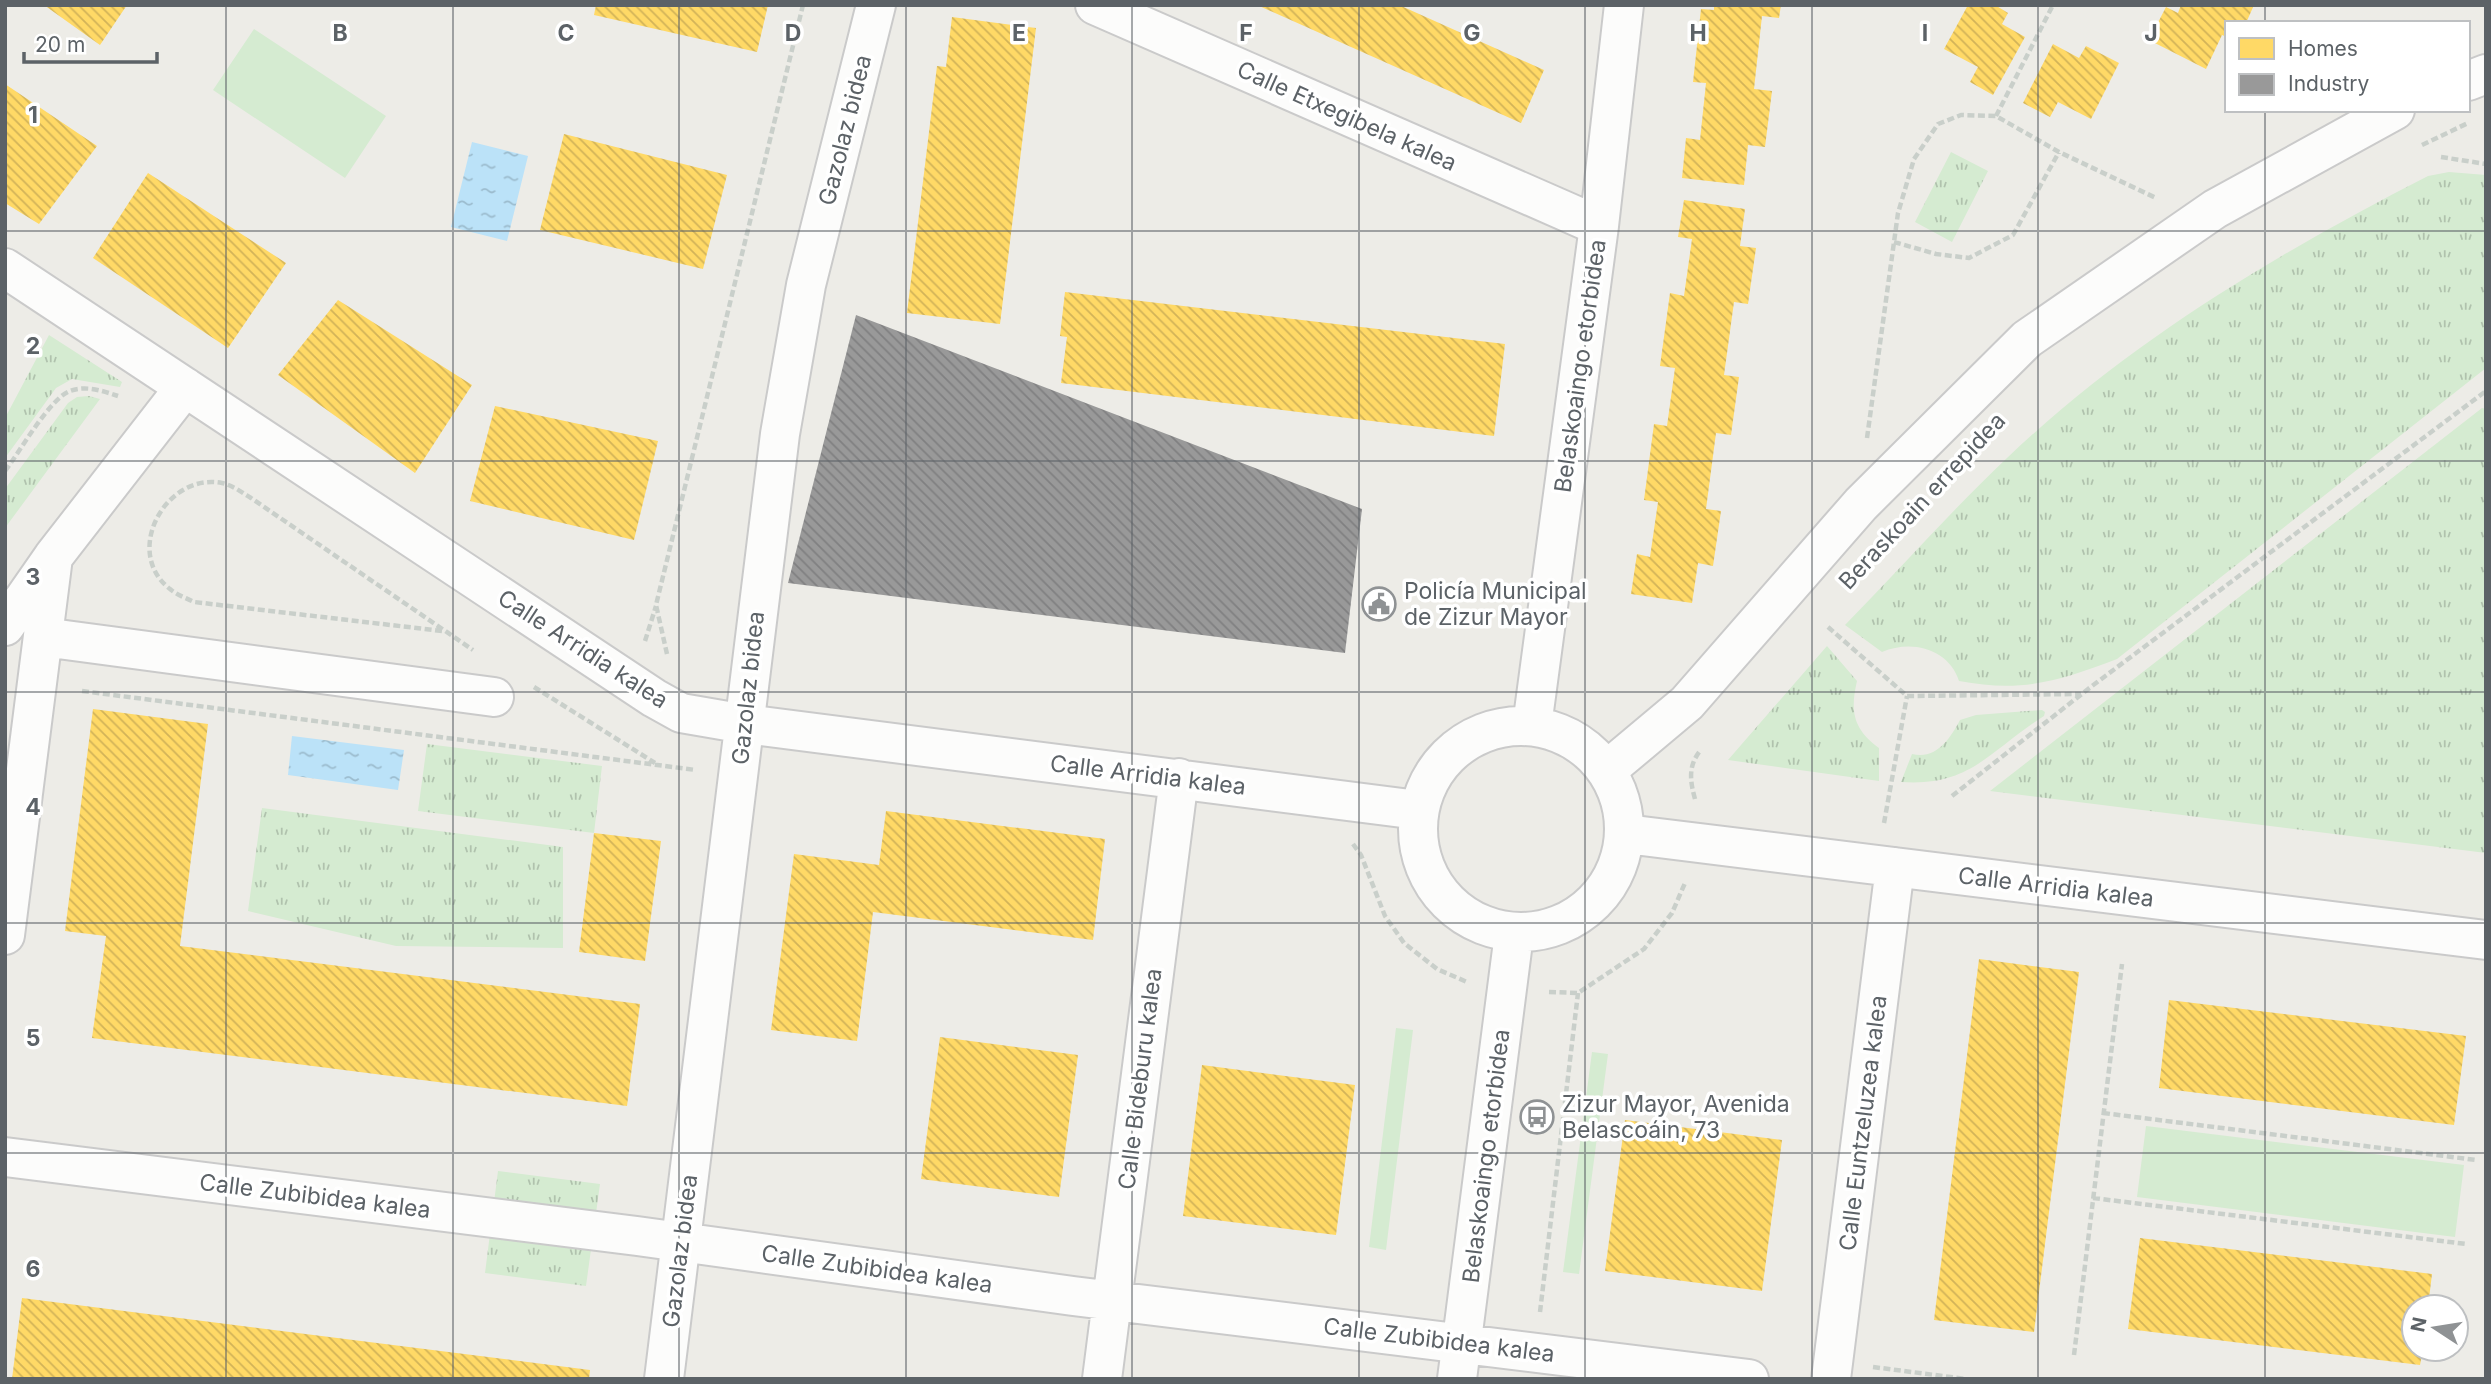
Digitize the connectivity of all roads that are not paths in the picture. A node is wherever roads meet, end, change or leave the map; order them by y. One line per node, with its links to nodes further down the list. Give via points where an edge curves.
1 (876, 5): 12 (street, Gazolaz bidea, via 806,285 779,434)
2 (1095, 5): 5 (street, Calle Etxegibela kalea)
3 (1624, 5): 5 (street, Belaskoaingo etorbidea)
4 (2391, 112): 14 (street, Beraskoain errepidea, via 2215,209 2027,339 1861,504 1687,703)
5 (1599, 226): 13 (street, Belaskoaingo etorbidea)
6 (5, 268): 7 (street, Calle Arridia kalea)
7 (185, 387): 8 (street); 12 (street, Calle Arridia kalea, via 654,698 681,712)
8 (53, 557): 9 (street); 10 (street)
9 (5, 626)
10 (43, 637): 11 (street); 20 (street)
11 (494, 697)
12 (745, 724): 15 (street, Calle Arridia kalea); 23 (street, Gazolaz bidea)
13 (1532, 726): 14 (street, via 1561,733 1586,748); 16 (street, via 1506,726 1459,745 1427,784)
14 (1607, 771): 17 (street, via 1620,799)
15 (1179, 778): 16 (street, Calle Arridia kalea); 24 (street, Calle Bideburu kalea)
16 (1418, 810): 19 (street, via 1419,852 1437,891 1469,920)
17 (1626, 834): 18 (street, Calle Arridia kalea); 19 (street, via 1619,865 1602,895 1576,918 1544,931)
18 (1886, 866): 21 (street, Calle Arridia kalea); 29 (street, Calle Euntzeluzea kalea)
19 (1514, 934): 25 (street, Belaskoaingo etorbidea)
20 (5, 935)
21 (2486, 940)
22 (5, 1157): 23 (street, Calle Zubibidea kalea)
23 (681, 1242): 24 (street, Calle Zubibidea kalea); 26 (street, Gazolaz bidea)
24 (1111, 1301): 25 (street, Calle Zubibidea kalea); 27 (street, Calle Bideburu kalea)
25 (1460, 1361): 28 (street, Calle Zubibidea kalea, via 1534,1352)
26 (664, 1379)
27 (1102, 1379)
28 (1749, 1379)
29 (1831, 1379)

